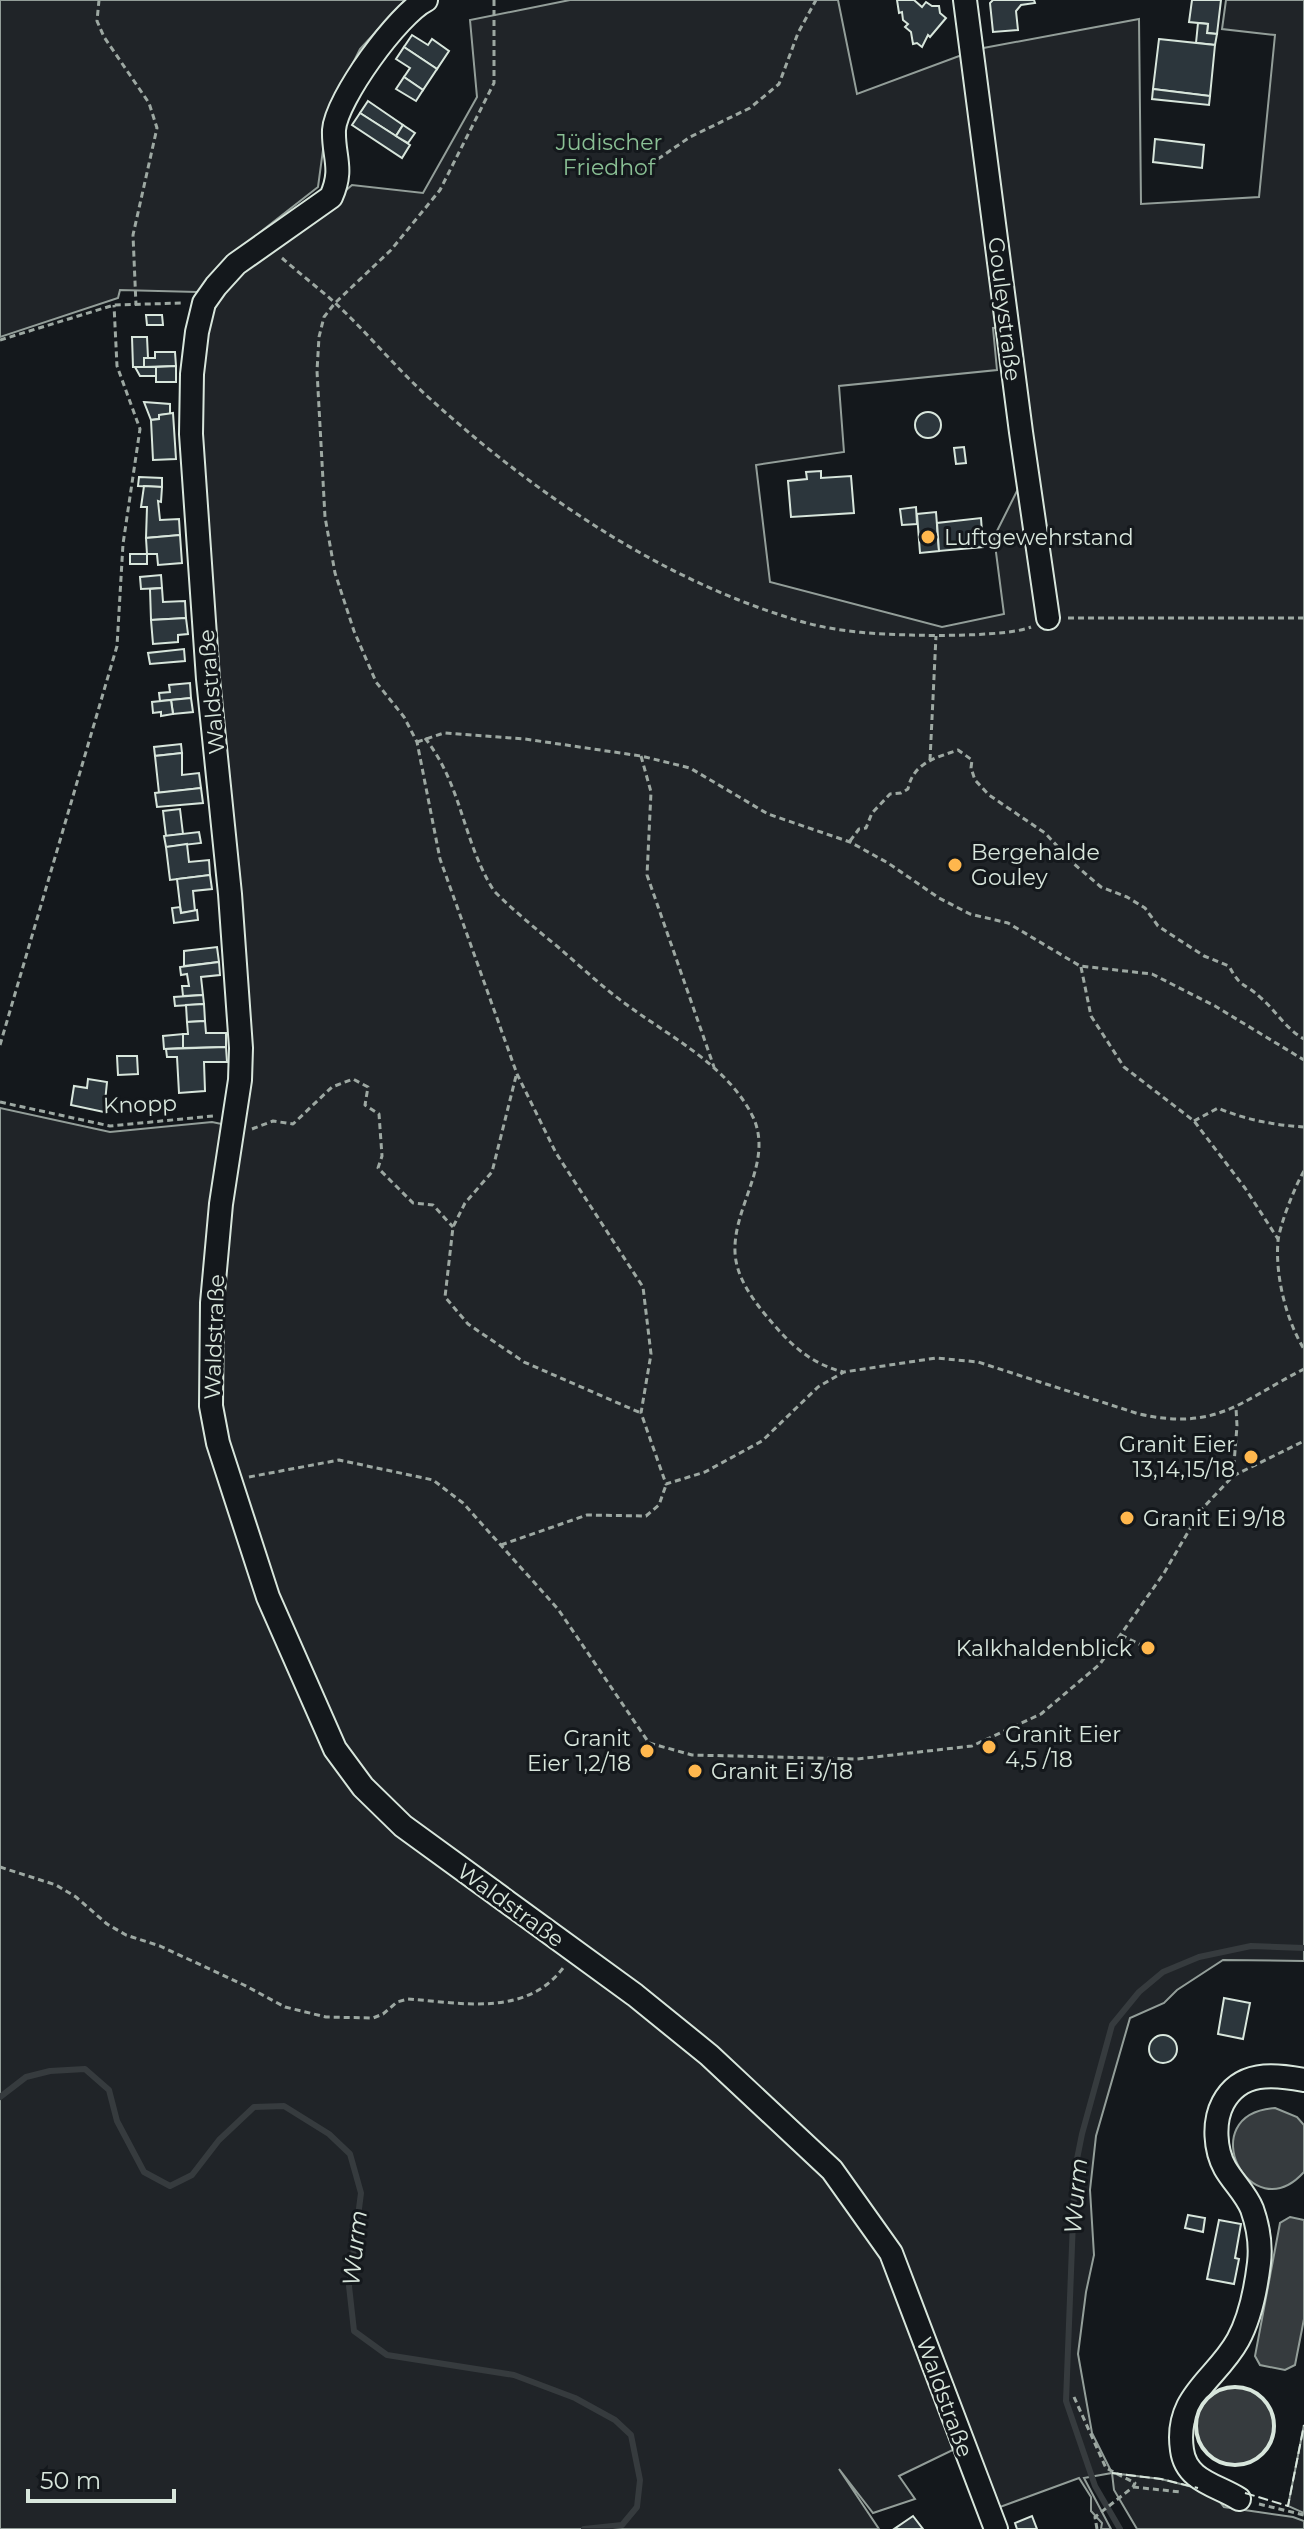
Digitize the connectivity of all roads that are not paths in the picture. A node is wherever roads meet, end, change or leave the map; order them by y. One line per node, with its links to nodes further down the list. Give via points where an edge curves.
1 (426, 0): 6 (street, Waldstraße, via 414,6 369,60 337,112 338,182 331,197 236,264 204,303 197,332 191,434 244,1121 221,1204 209,1355 211,1406 268,1597 335,1749 363,1787 403,1826 635,1995 709,2055 832,2170 891,2253)
2 (965, 0): 3 (street, Gouleystraße)
3 (1048, 618)
4 (1304, 2080): 5 (street, via 1278,2075 1240,2082 1222,2105 1218,2124 1217,2145 1225,2167 1251,2207 1259,2261 1238,2340 1190,2401 1182,2455 1191,2472)
5 (1239, 2499)
6 (996, 2529)

